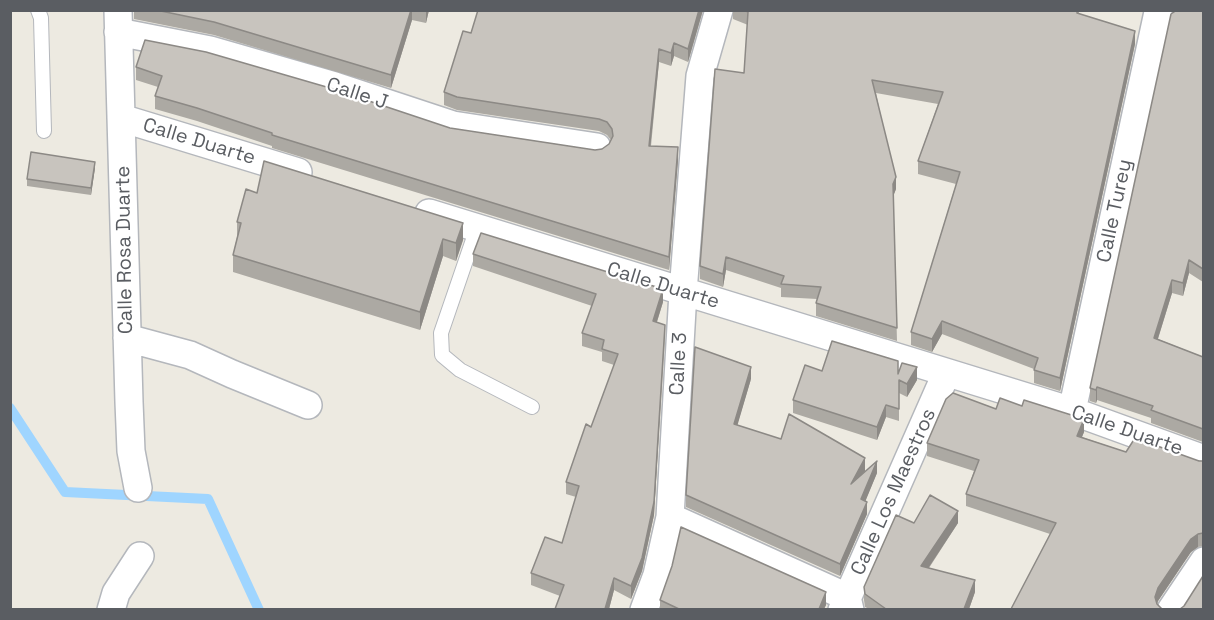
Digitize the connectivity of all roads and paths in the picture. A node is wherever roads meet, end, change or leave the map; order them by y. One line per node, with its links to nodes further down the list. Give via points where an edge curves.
1 (38, 10): 6 (lane)
2 (719, 10): 11 (street, Calle 3, via 699,76)
3 (1162, 11): 16 (street, Calle Turey)
4 (118, 21): 5 (street, Calle Rosa Duarte); 7 (street, Calle J, via 453,125)
5 (121, 118): 8 (street, Calle Duarte); 12 (street, Calle Rosa Duarte)
6 (44, 131)
7 (597, 147)
8 (322, 180)
9 (411, 207): 10 (street, Calle Duarte)
10 (477, 228): 11 (street, Calle Duarte); 15 (lane, via 441,333 442,355 460,370)
11 (683, 292): 13 (street, Calle Duarte); 19 (street, Calle 3)
12 (127, 338): 14 (street, via 190,355); 18 (street, Calle Rosa Duarte, via 131,451)
13 (946, 374): 16 (street, Calle Duarte); 22 (street, Calle Los Maestros)
14 (308, 405)
15 (532, 407)
16 (1072, 411): 17 (street, Calle Duarte)
17 (1203, 459)
18 (138, 488)
19 (670, 518): 22 (street); 24 (street, Calle 3, via 657,575)
20 (140, 556): 23 (street, via 116,593)
21 (1203, 561): 25 (street)
22 (846, 605)
23 (111, 609)
24 (644, 609)
25 (1171, 609)

